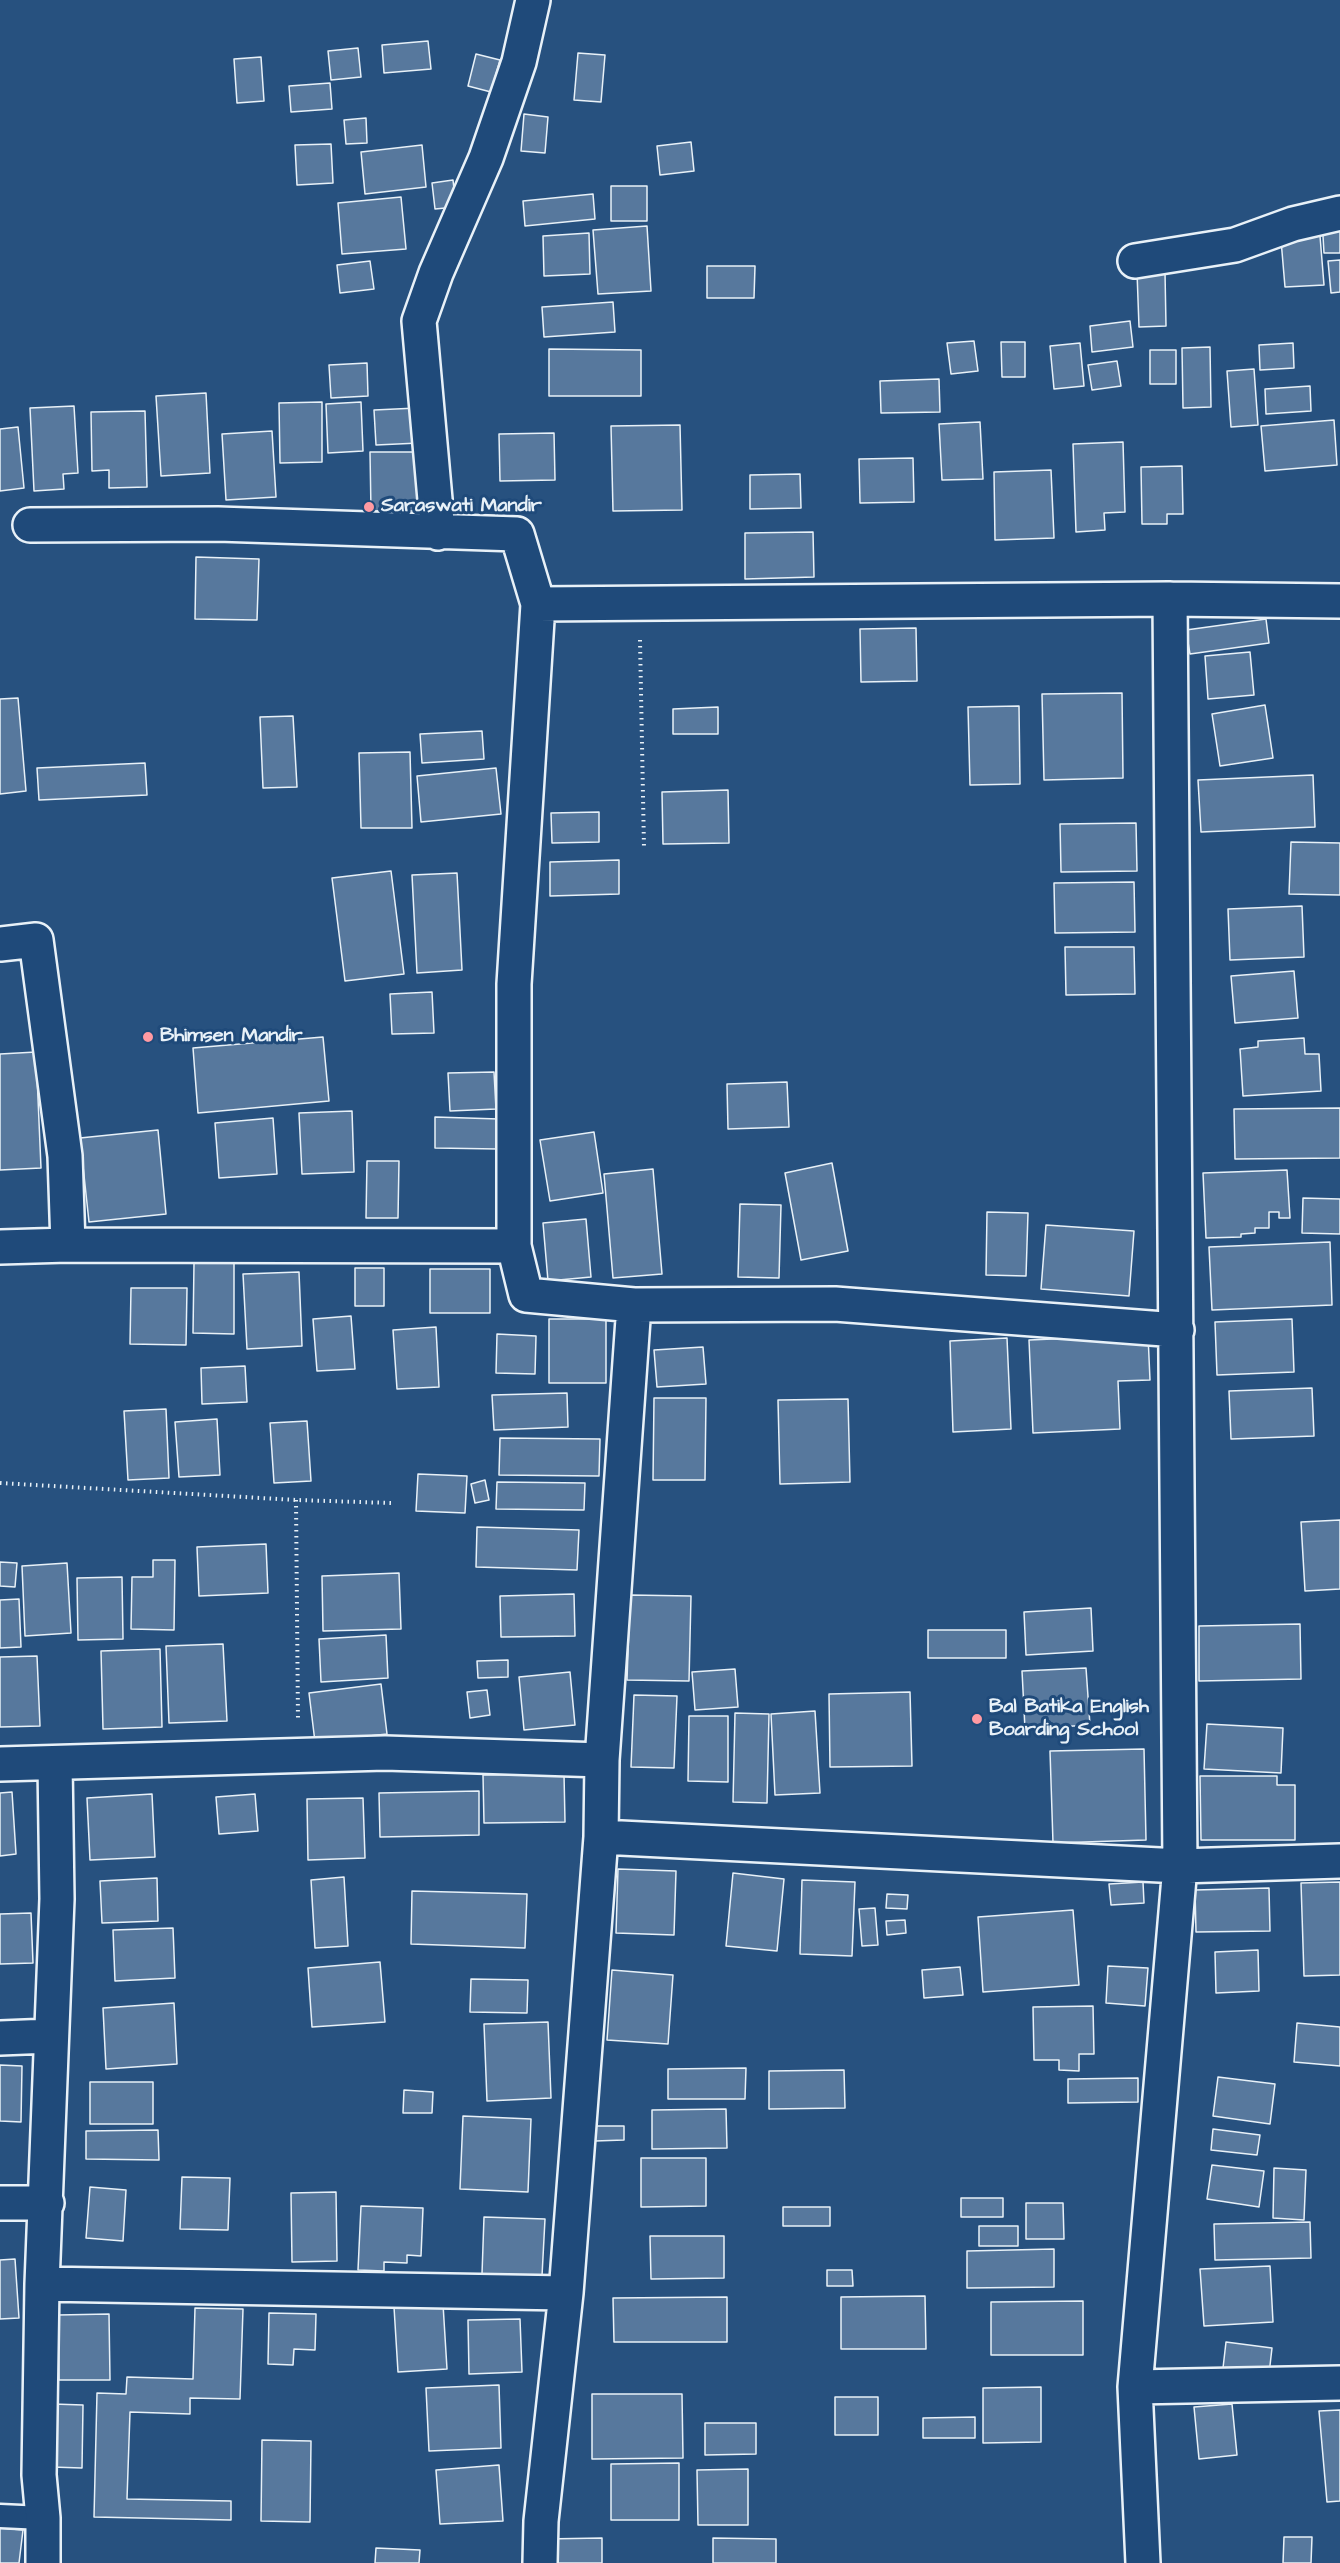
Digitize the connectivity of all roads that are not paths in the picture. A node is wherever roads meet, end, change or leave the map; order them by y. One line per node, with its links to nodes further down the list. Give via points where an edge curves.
1 (533, 0): 5 (street, via 519,62 486,158 419,321)
2 (1340, 213): 3 (street, via 1235,244)
3 (1135, 261)
4 (30, 525): 5 (street, via 218,524)
5 (438, 533): 8 (street, via 517,534)
6 (1170, 599): 7 (street); 8 (street); 14 (street)
7 (1340, 601)
8 (538, 604): 11 (street, via 514,984)
9 (0, 944): 10 (street, via 36,940 65,1156)
10 (68, 1245): 11 (street); 12 (street)
11 (514, 1246): 13 (street, via 526,1295)
12 (0, 1248)
13 (634, 1305): 14 (street, via 835,1304); 15 (street)
14 (1177, 1330): 20 (street)
15 (602, 1760): 16 (street, via 385,1753); 18 (street)
16 (55, 1763): 17 (street); 21 (street, via 57,1899)
17 (0, 1764)
18 (601, 1837): 20 (street); 26 (street)
19 (1340, 1861): 20 (street)
20 (1180, 1866): 28 (street)
21 (50, 2036): 22 (street); 24 (street)
22 (0, 2038)
23 (0, 2203): 24 (street)
24 (47, 2203): 25 (street)
25 (42, 2284): 26 (street); 30 (street, via 39,2475)
26 (566, 2293): 32 (street)
27 (1340, 2383): 28 (street)
28 (1135, 2387): 33 (street)
29 (0, 2516): 30 (lane)
30 (43, 2518): 31 (street)
31 (43, 2563)
32 (540, 2563)
33 (1143, 2563)

